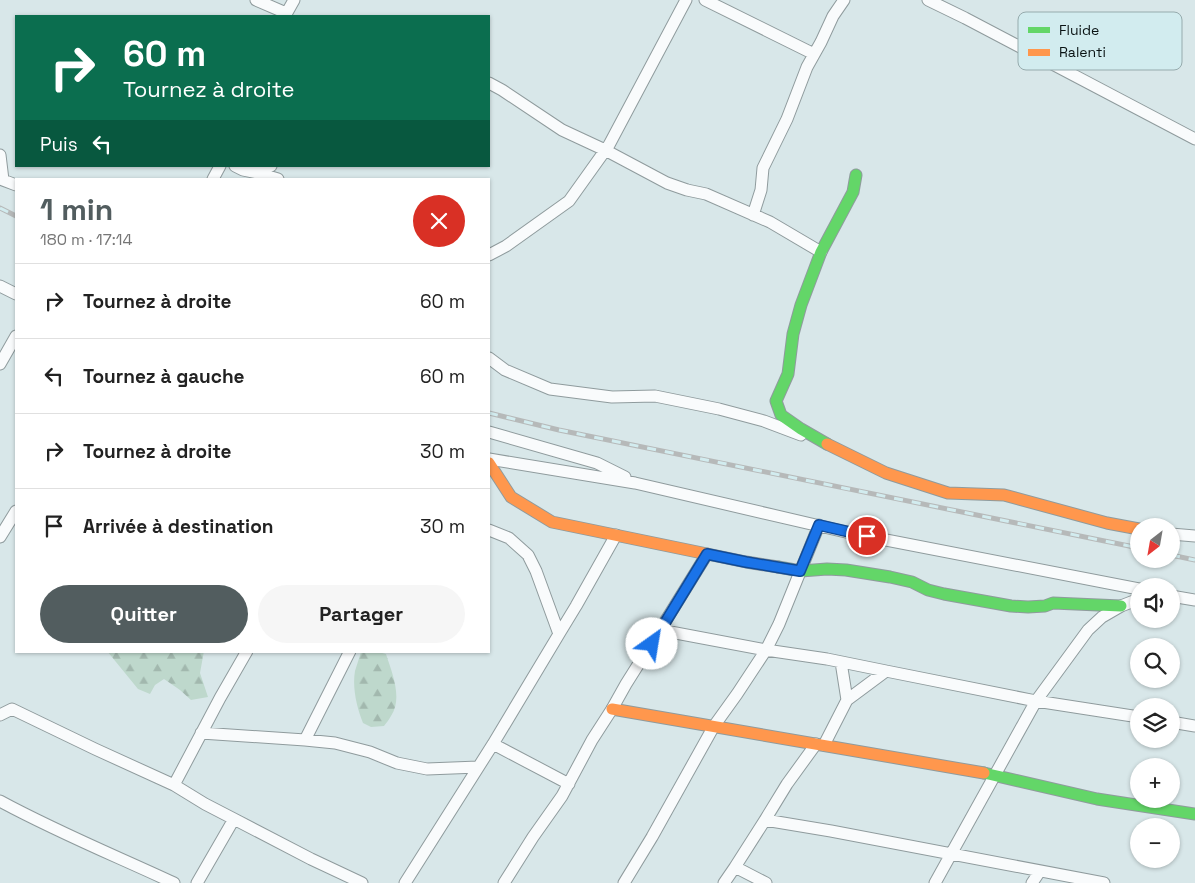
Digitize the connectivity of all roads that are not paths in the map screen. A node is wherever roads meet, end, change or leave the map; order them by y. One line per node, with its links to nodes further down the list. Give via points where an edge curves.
1 (256, 0): 7 (street)
2 (294, 0): 7 (street)
3 (686, 0): 13 (street)
4 (705, 0): 9 (street)
5 (844, 0): 9 (street)
6 (928, 0): 8 (street)
7 (285, 15)
8 (1018, 46)
9 (814, 54): 22 (street, via 763,168 761,190)
10 (1065, 70): 12 (street)
11 (490, 84): 13 (street, via 562,130)
12 (1195, 138)
13 (605, 150): 22 (street, via 667,183 706,194); 24 (street, via 569,201)
14 (0, 155): 20 (street)
15 (236, 167): 17 (street)
16 (269, 167): 17 (street)
17 (258, 173): 19 (street)
18 (856, 175): 23 (street, via 853,192)
19 (275, 178)
20 (2, 179): 21 (street)
21 (15, 185)
22 (753, 215): 23 (street)
23 (821, 252): 31 (street, via 793,334 788,374 776,400 784,417)
24 (490, 254)
25 (0, 286): 26 (street)
26 (15, 294)
27 (15, 338): 29 (street)
28 (490, 359): 31 (street, via 505,370 550,389 612,396 655,396 719,409)
29 (0, 364)
30 (490, 432): 34 (street, via 597,463)
31 (829, 444): 37 (street, via 886,473 948,493 1004,495)
32 (490, 459): 34 (street)
33 (490, 465): 39 (street, via 511,497 552,522)
34 (635, 483): 36 (street)
35 (9, 515): 41 (street)
36 (819, 525): 44 (street); 45 (street)
37 (1130, 527)
38 (490, 530): 51 (street, via 509,538 528,555)
39 (616, 534): 43 (street); 51 (street)
40 (1180, 535): 42 (street)
41 (0, 536)
42 (1195, 536)
43 (707, 554): 44 (street); 50 (street)
44 (800, 571): 49 (street, via 846,570 890,577 944,594 1011,606 1053,603); 52 (street)
45 (1130, 587)
46 (1180, 598): 47 (street)
47 (1195, 600)
48 (1130, 602): 49 (street)
49 (1121, 606): 58 (street, via 1088,630)
50 (660, 630): 52 (street); 59 (street)
51 (559, 634): 67 (street)
52 (766, 650): 55 (street); 63 (street)
53 (246, 653): 65 (street)
54 (349, 653): 66 (street)
55 (841, 662): 56 (street); 57 (street)
56 (886, 671): 57 (street); 58 (street)
57 (847, 700): 68 (street)
58 (1036, 700): 61 (street); 70 (street)
59 (612, 709): 63 (street); 72 (street)
60 (0, 715): 71 (street, via 12,709)
61 (1130, 716)
62 (1180, 724): 64 (street)
63 (714, 726): 68 (street); 85 (street)
64 (1195, 726)
65 (201, 733): 66 (street); 71 (street)
66 (305, 740): 69 (street, via 335,743 412,767)
67 (493, 744): 69 (street); 72 (street)
68 (820, 745): 70 (street); 76 (street, via 787,784)
69 (478, 767): 83 (street)
70 (994, 775): 74 (street, via 1097,800); 77 (street)
71 (174, 784): 75 (street)
72 (569, 784): 84 (street)
73 (0, 801): 80 (street)
74 (1195, 814)
75 (234, 819): 81 (street); 82 (street)
76 (765, 820): 77 (street); 78 (street)
77 (951, 854): 79 (street); 88 (street)
78 (735, 866): 86 (street); 87 (street)
79 (1040, 871): 89 (street); 90 (street)
80 (174, 883)
81 (197, 883)
82 (362, 883)
83 (405, 883)
84 (504, 883)
85 (624, 883)
86 (724, 883)
87 (766, 883)
88 (935, 883)
89 (1032, 883)
90 (1104, 883)

